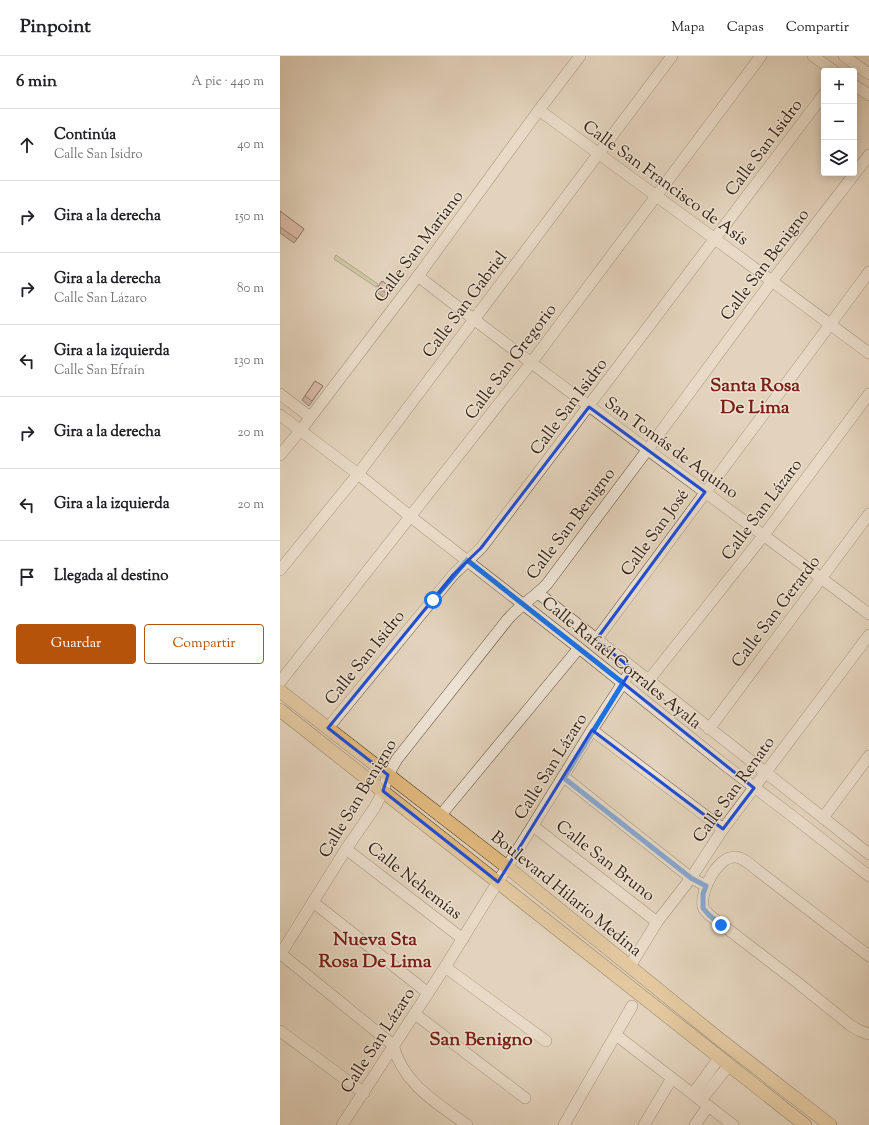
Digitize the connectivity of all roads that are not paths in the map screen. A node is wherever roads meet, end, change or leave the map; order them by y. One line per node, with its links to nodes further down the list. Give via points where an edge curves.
1 (580, 56): 12 (street, Calle San Mariano)
2 (672, 56): 13 (street, Calle San Gabriel)
3 (761, 56): 15 (street, Calle San Gregorio)
4 (813, 56): 7 (street)
5 (844, 56): 6 (street)
6 (855, 60): 8 (street)
7 (830, 68)
8 (869, 74)
9 (857, 87): 10 (street)
10 (869, 95)
11 (821, 98): 16 (street, Calle San Isidro)
12 (539, 110): 13 (street, Calle San Francisco de Asís); 18 (street, Calle San Mariano)
13 (598, 153): 15 (street, Calle San Francisco de Asís); 20 (street, Calle San Gabriel)
14 (869, 155): 19 (street, Calle San Benigno)
15 (656, 196): 16 (street, Calle San Francisco de Asís); 23 (street, Calle San Gregorio)
16 (715, 238): 19 (street, Calle San Francisco de Asís); 26 (street, Calle San Isidro)
17 (869, 272): 21 (street, Calle San José)
18 (418, 276): 20 (street, San Tomás de Aquino); 28 (street, Calle San Mariano)
19 (772, 281): 21 (street, Calle San Francisco de Asís); 30 (street, Calle San Benigno)
20 (474, 320): 23 (street, San Tomás de Aquino); 32 (street, Calle San Gabriel)
21 (830, 326): 22 (street, Calle San Francisco de Asís); 33 (street, Calle San José)
22 (869, 353)
23 (531, 363): 26 (street, San Tomás de Aquino); 35 (street, Calle San Gregorio)
24 (280, 394): 28 (street)
25 (869, 394): 36 (street, Calle San Lázaro)
26 (589, 407): 30 (street, San Tomás de Aquino); 37 (street, Calle San Isidro, via 481,548)
27 (280, 415): 29 (street, Calle Rafaél Corrales Ayala)
28 (310, 417): 29 (street, Calle San Mariano)
29 (300, 431): 31 (street, Calle San Mariano); 32 (street, Calle Rafaél Corrales Ayala)
30 (648, 449): 33 (street, San Tomás de Aquino); 40 (street, Calle San Benigno)
31 (280, 455)
32 (358, 474): 35 (street, Calle Rafaél Corrales Ayala); 38 (street, Calle San Gabriel)
33 (705, 492): 36 (street, San Tomás de Aquino); 44 (street, Calle San José)
34 (869, 514): 39 (street, Calle San Gerardo)
35 (411, 517): 37 (street, Calle Rafaél Corrales Ayala); 48 (street, Calle San Gregorio)
36 (764, 535): 39 (street, San Tomás de Aquino); 47 (street, Calle San Lázaro)
37 (467, 560): 41 (street, Calle Rafaél Corrales Ayala); 52 (street, Calle San Isidro)
38 (280, 570)
39 (821, 578): 42 (street, San Tomás de Aquino); 53 (street, Calle San Gerardo)
40 (538, 594): 41 (street, Calle San Benigno); 44 (street, Calle Rafaél Corrales Ayala)
41 (523, 604): 45 (street, Calle Rafaél Corrales Ayala); 57 (street, Calle San Benigno, via 508,619 397,758)
42 (869, 614)
43 (869, 635): 56 (street, Calle San Renato)
44 (596, 640): 46 (street, Calle Rafaél Corrales Ayala)
45 (579, 648): 49 (street, Calle Rafaél Corrales Ayala); 61 (street)
46 (632, 669): 47 (street, Calle Rafaél Corrales Ayala); 49 (street, Calle San Lázaro)
47 (648, 681): 53 (street, Calle Rafaél Corrales Ayala)
48 (280, 682)
49 (623, 683): 54 (street, Calle San Lázaro); 59 (street, Calle Rafaél Corrales Ayala)
50 (280, 691): 52 (main road, Boulevard Hilario Medina)
51 (280, 710): 60 (main road, Boulevard Hilario Medina)
52 (328, 728): 57 (main road, Boulevard Hilario Medina)
53 (709, 729): 56 (street, Calle Rafaél Corrales Ayala)
54 (592, 730): 58 (street, Calle San Lázaro); 64 (street)
55 (869, 756): 62 (street)
56 (765, 772): 59 (street, Calle San Renato); 62 (street, Calle Rafaél Corrales Ayala)
57 (388, 776): 60 (street, Calle San Benigno); 61 (main road, Boulevard Hilario Medina)
58 (564, 778): 63 (street, Calle San Lázaro); 71 (street)
59 (754, 788): 64 (street, Calle San Renato); 70 (street, Calle Rafaél Corrales Ayala)
60 (383, 791): 65 (street, Calle San Benigno); 72 (main road, Boulevard Hilario Medina)
61 (440, 816): 68 (main road, Boulevard Hilario Medina)
62 (823, 818): 66 (street, Calle Rafaél Corrales Ayala)
63 (533, 826): 68 (street, Calle San Lázaro); 75 (street, Calle San Bruno)
64 (723, 829): 67 (street, Calle San Renato)
65 (346, 849): 74 (street, Calle San Benigno); 76 (street, Calle Nehemías)
66 (869, 854)
67 (703, 859): 69 (street); 71 (street, Calle San Renato)
68 (507, 867): 72 (street, Calle San Lázaro); 79 (main road, Boulevard Hilario Medina)
69 (716, 869): 73 (street); 78 (street, via 725,859 742,859)
70 (869, 876)
71 (691, 878): 73 (street); 75 (street, Calle San Renato)
72 (498, 882): 76 (street, Calle San Lázaro); 89 (main road, Boulevard Hilario Medina)
73 (706, 886): 85 (street, via 702,901 703,908 708,914 850,1025)
74 (313, 902): 77 (street, Calle San Benigno); 81 (street)
75 (657, 922): 79 (street, Calle San Renato)
76 (463, 938): 80 (street, Calle San Lázaro)
77 (280, 955): 88 (street)
78 (869, 956)
79 (630, 966): 101 (main road, Boulevard Hilario Medina)
80 (445, 967): 81 (street, Calle San Lázaro); 87 (street)
81 (428, 993): 83 (street, Calle San Lázaro)
82 (632, 1006): 86 (street)
83 (414, 1014): 88 (street, Calle San Lázaro); 92 (street)
84 (280, 1031): 91 (street)
85 (869, 1034)
86 (616, 1035): 90 (street); 96 (street)
87 (546, 1041)
88 (394, 1045): 91 (street, Calle San Lázaro); 95 (street, via 397,1058 413,1083)
89 (724, 1062): 93 (street); 100 (main road, Boulevard Hilario Medina)
90 (672, 1078): 93 (street); 97 (street)
91 (364, 1093): 94 (street, Calle San Lázaro)
92 (525, 1098)
93 (701, 1100): 98 (street); 99 (street)
94 (342, 1125)
95 (467, 1125)
96 (564, 1125)
97 (644, 1125)
98 (695, 1125)
99 (733, 1125)
100 (805, 1125)
101 (830, 1125)

